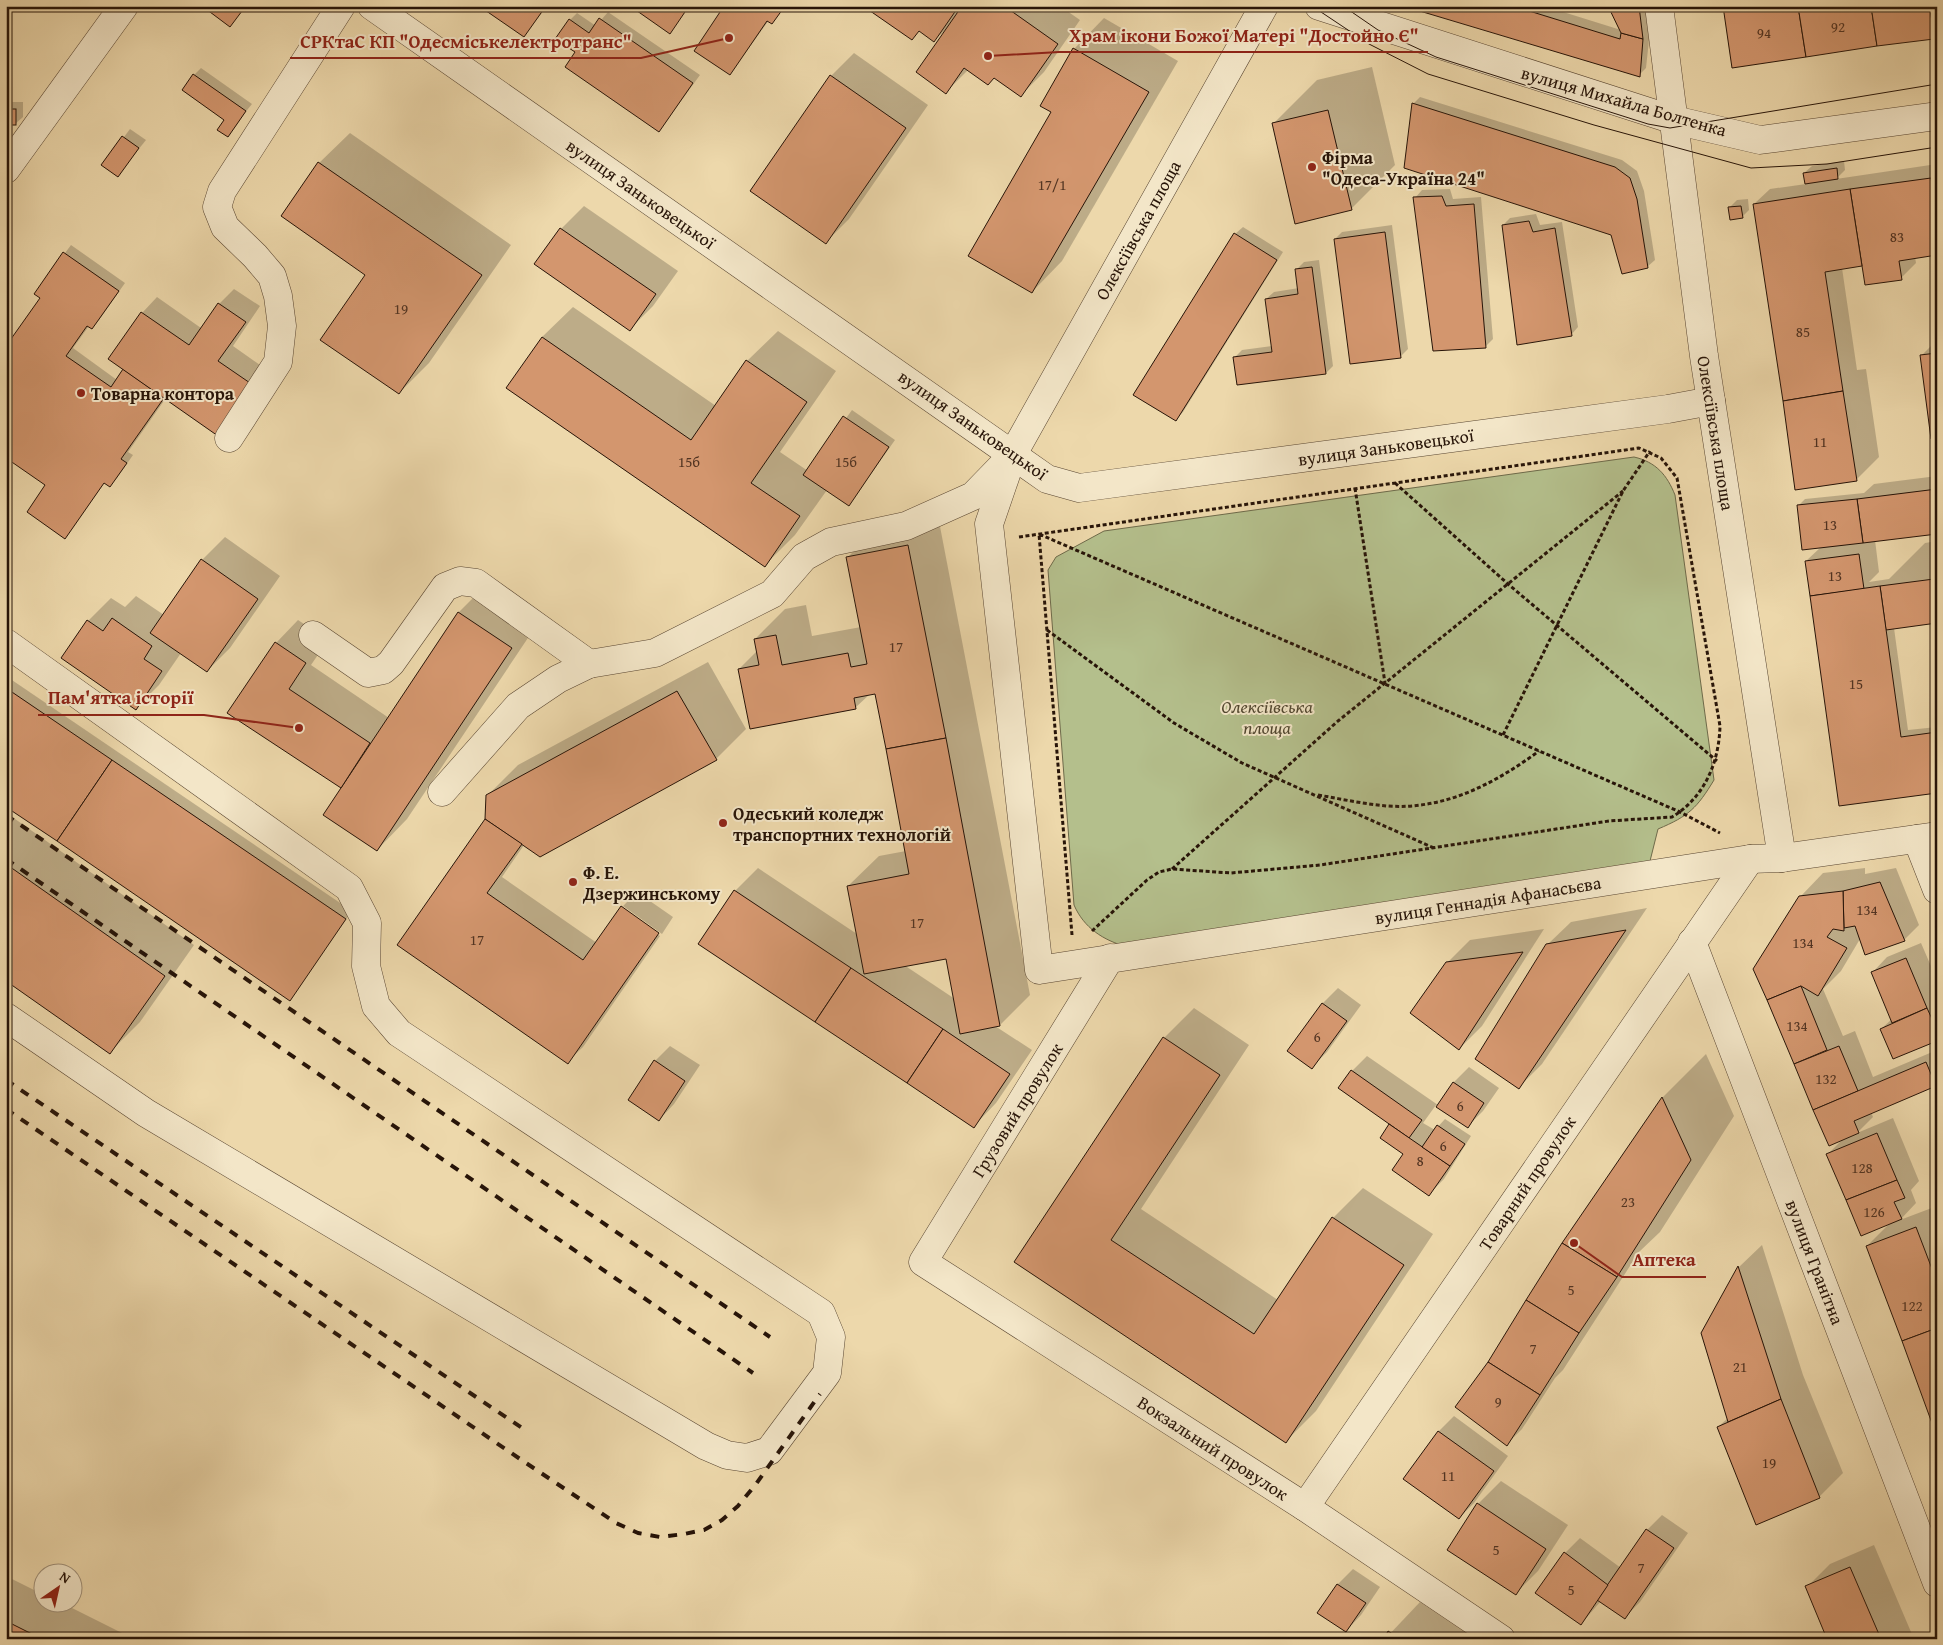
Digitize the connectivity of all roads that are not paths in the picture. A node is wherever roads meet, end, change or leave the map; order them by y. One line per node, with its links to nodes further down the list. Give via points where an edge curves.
1 (124, 6): 9 (street)
2 (341, 6): 12 (street, via 222,191 218,207 225,227 272,276 282,326 278,362)
3 (372, 6): 13 (street, вулиця Заньковецької)
4 (1264, 6): 13 (street, Олексіївська площа)
5 (1319, 6): 8 (street, вулиця Михайла Болтенка)
6 (1660, 6): 8 (street, Олексіївська площа)
7 (1937, 116): 8 (street, вулиця Михайла Болтенка, via 1760,140)
8 (1674, 120): 11 (street, Олексіївська площа)
9 (16, 142): 10 (street)
10 (6, 169)
11 (1711, 401): 13 (street, вулиця Заньковецької, via 1079,488 1046,479); 19 (street, Олексіївська площа)
12 (229, 438)
13 (1013, 454): 16 (street, via 974,496 906,526 831,542 804,557 772,594 655,653); 23 (street, вулиця Геннадія Афанасьєва, via 989,524 1039,970)
14 (313, 635): 16 (street, via 368,672 383,670 446,587 460,581 476,583)
15 (6, 643): 24 (street, via 349,888 366,923 366,966 376,1006 399,1033 821,1313 831,1337 827,1373 769,1451 747,1458 728,1455 698,1441 146,1113)
16 (589, 664): 17 (street, via 558,679 518,706)
17 (442, 792)
18 (1927, 837): 19 (street, вулиця Геннадія Афанасьєва); 21 (street)
19 (1782, 858): 20 (street, вулиця Геннадія Афанасьєва)
20 (1750, 859): 22 (street, Товарний провулок); 23 (street, вулиця Геннадія Афанасьєва)
21 (1937, 890)
22 (1692, 942): 26 (street, Товарний провулок); 27 (street, вулиця Гранітна)
23 (1110, 958): 25 (street, Грузовий провулок)
24 (6, 1017)
25 (923, 1262): 26 (street, Вокзальний провулок)
26 (1305, 1507): 28 (street, Вокзальний провулок)
27 (1937, 1583)
28 (1501, 1639)

